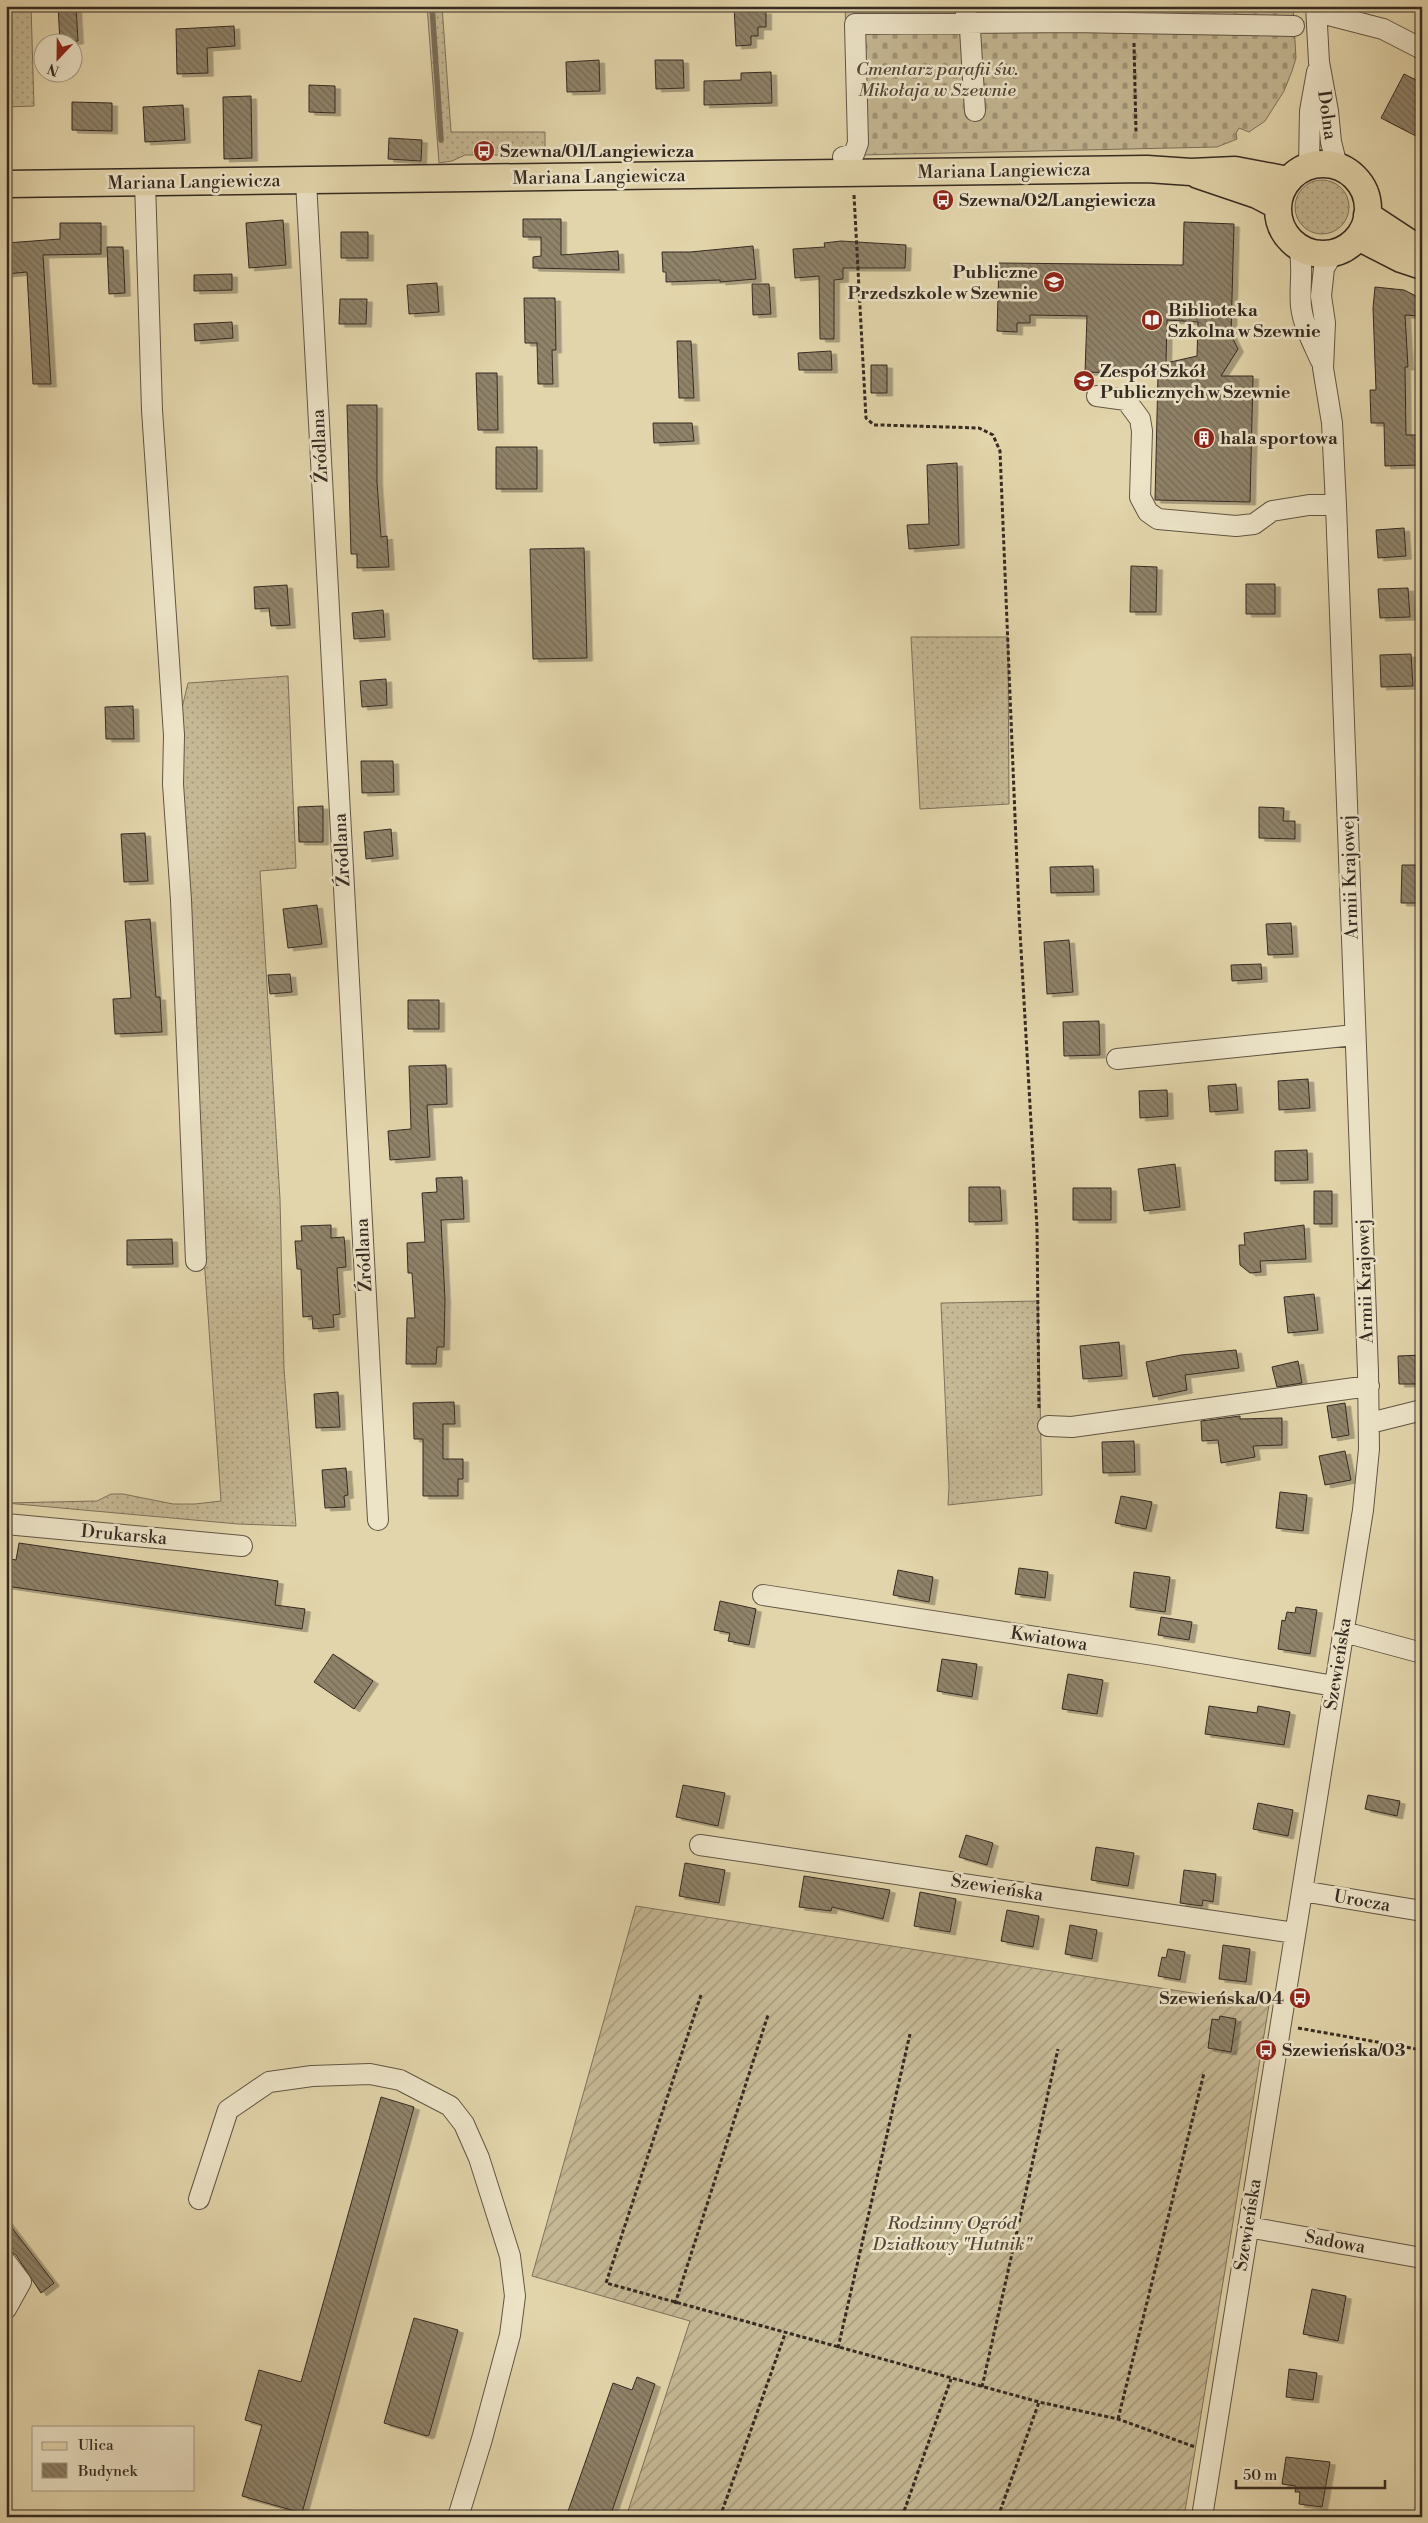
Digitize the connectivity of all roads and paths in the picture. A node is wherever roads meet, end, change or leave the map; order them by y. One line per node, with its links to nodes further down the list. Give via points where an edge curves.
1 (1317, 9): 7 (street, via 1383,29); 8 (street, Dolna)
2 (966, 14): 3 (street); 9 (street, via 970,29); 11 (street, via 855,24 858,143)
3 (1070, 14): 5 (street)
4 (1235, 16): 5 (street); 6 (street)
5 (1133, 24): 10 (path)
6 (1294, 26)
7 (1422, 49)
8 (1319, 62): 12 (street, Dolna); 14 (street, Dolna)
9 (975, 111)
10 (1136, 132)
11 (848, 165): 13 (main road, Mariana Langiewicza); 15 (main road, Mariana Langiewicza); 33 (path, via 866,418 881,425 979,428 993,435 1000,451 1019,914 1037,1227 1039,1414)
12 (1337, 166): 14 (main road, via 1323,164); 19 (main road, via 1361,185 1367,200)
13 (1191, 172): 14 (main road, Mariana Langiewicza); 18 (main road, Mariana Langiewicza, via 1257,195)
14 (1299, 173): 18 (main road, via 1281,192)
15 (306, 181): 16 (main road, Mariana Langiewicza); 34 (street, Źródlana)
16 (145, 182): 17 (main road, Mariana Langiewicza); 29 (street, via 150,374 174,735 173,784)
17 (6, 184)
18 (1278, 206): 20 (main road, via 1283,229)
19 (1362, 226): 21 (main road); 22 (main road, via 1347,247); 23 (main road, via 1401,259)
20 (1299, 247): 22 (main road, via 1322,254); 24 (street, Armii Krajowej, via 1301,309)
21 (1422, 251)
22 (1333, 253): 24 (street, Armii Krajowej, via 1326,261 1321,283)
23 (1422, 266)
24 (1323, 368): 26 (street, Armii Krajowej, via 1332,423)
25 (1097, 396): 26 (street, via 1126,400 1140,419 1140,496 1148,512 1158,519 1236,526 1254,524 1272,511 1309,505)
26 (1336, 505): 27 (street, Armii Krajowej)
27 (1356, 1035): 28 (street); 30 (street, Armii Krajowej)
28 (1117, 1059)
29 (196, 1260)
30 (1369, 1386): 32 (street, Armii Krajowej); 33 (street, via 1072,1427)
31 (1422, 1410): 32 (street)
32 (1370, 1423): 38 (street, Szewieńska, via 1366,1490)
33 (1048, 1426)
34 (378, 1520)
35 (6, 1524): 36 (street, Drukarska)
36 (242, 1546)
37 (763, 1595): 40 (street, Kwiatowa)
38 (1344, 1632): 39 (street); 40 (street, Szewieńska)
39 (1422, 1653)
40 (1334, 1686): 42 (street, Szewieńska)
41 (700, 1845): 44 (street, Szewieńska)
42 (1302, 1890): 43 (street, Urocza); 44 (street, Szewieńska)
43 (1422, 1911)
44 (1295, 1933): 47 (street, Szewieńska)
45 (701, 1994): 56 (path, via 606,2283)
46 (768, 2015): 56 (path)
47 (1280, 2026): 50 (path); 53 (street, Szewieńska)
48 (910, 2034): 59 (path)
49 (1058, 2049): 61 (path)
50 (1422, 2050)
51 (1204, 2073): 63 (path)
52 (199, 2199): 65 (street, via 228,2110 269,2082 312,2076 370,2074 400,2080 450,2106 464,2124 478,2158 510,2256 515,2296 505,2354)
53 (1248, 2227): 54 (street, Sadowa); 64 (street, Szewieńska)
54 (1422, 2258)
55 (6, 2262): 57 (street, via 21,2282)
56 (675, 2304): 58 (path)
57 (6, 2309)
58 (785, 2334): 59 (path); 66 (path)
59 (838, 2348): 60 (path)
60 (951, 2378): 61 (path); 67 (path)
61 (982, 2387): 62 (path)
62 (1039, 2402): 63 (path); 68 (path)
63 (1118, 2419): 64 (path, via 1195,2447)
64 (1213, 2444): 69 (street, Szewieńska)
65 (458, 2517)
66 (720, 2517)
67 (902, 2517)
68 (998, 2517)
69 (1202, 2517)

